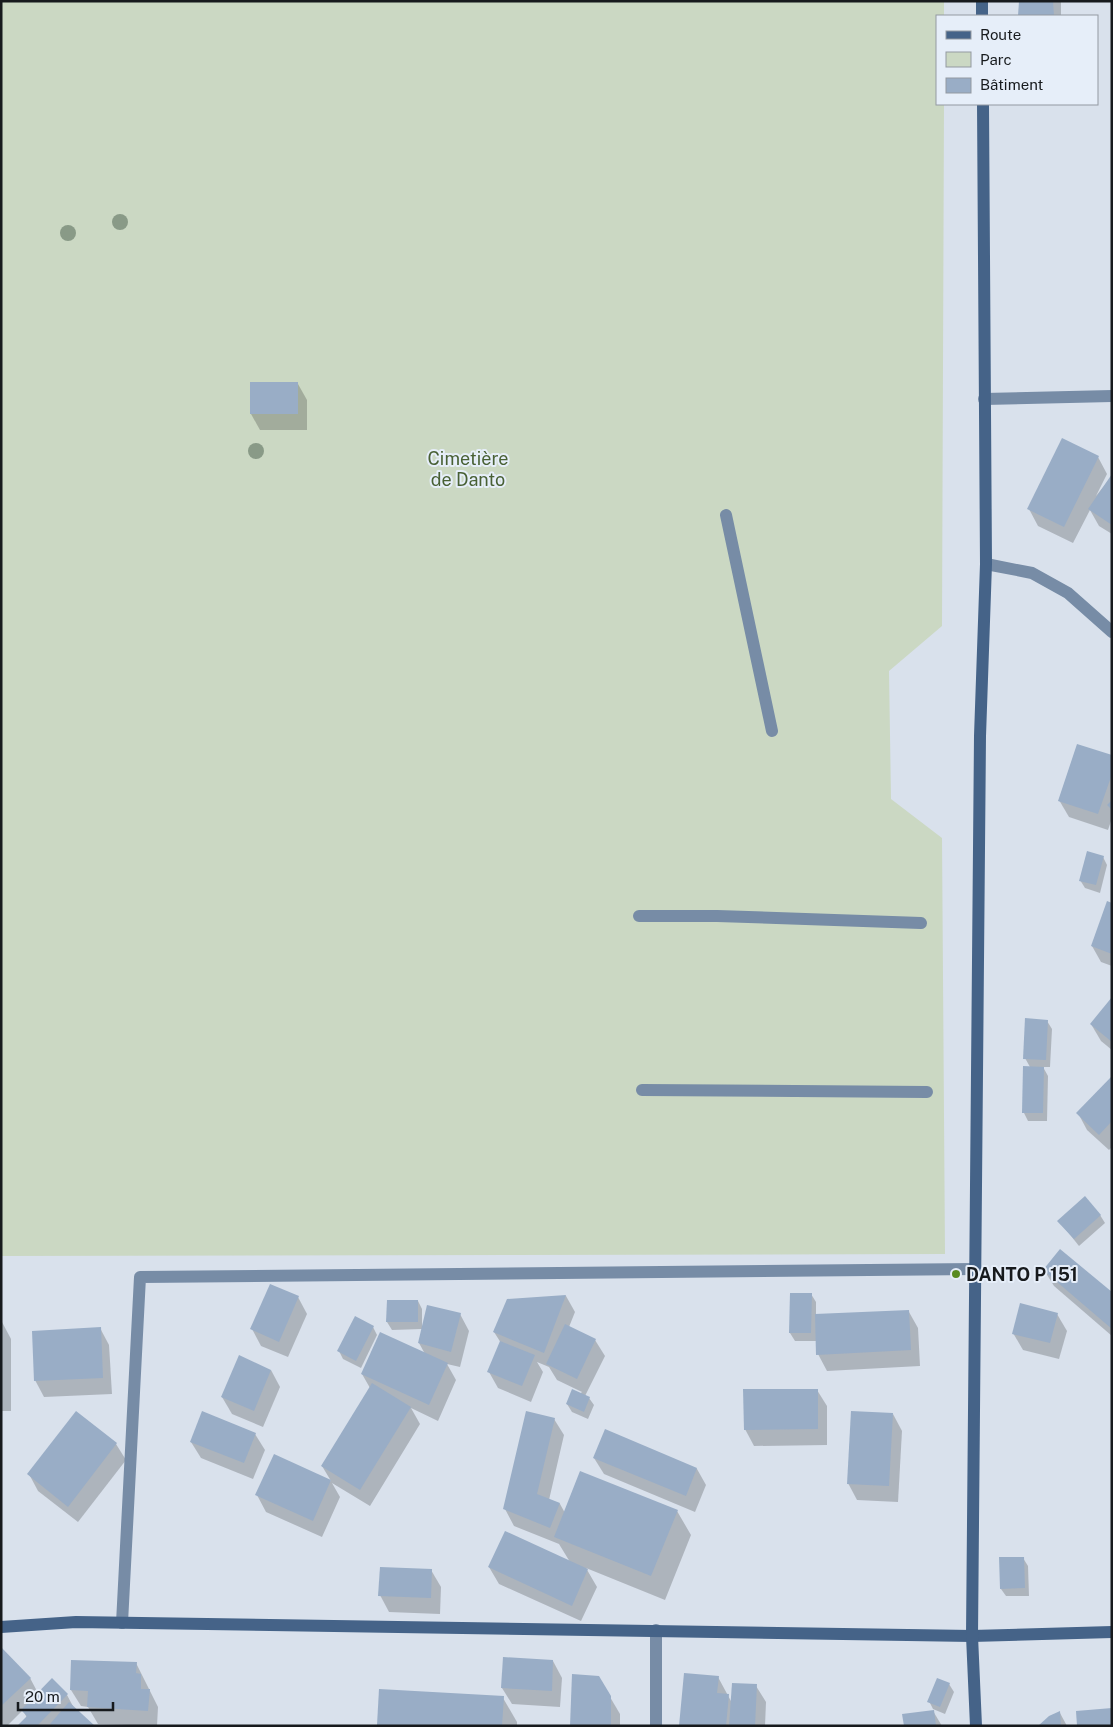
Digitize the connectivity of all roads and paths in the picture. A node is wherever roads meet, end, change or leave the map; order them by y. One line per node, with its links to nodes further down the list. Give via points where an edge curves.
1 (982, 1): 2 (street)
2 (982, 15)
3 (983, 105): 5 (street)
4 (1112, 396): 5 (street)
5 (984, 399): 7 (street)
6 (726, 516): 9 (street)
7 (986, 564): 8 (street, via 1032,573 1068,593); 14 (street, via 980,736)
8 (1112, 632)
9 (772, 731)
10 (639, 916): 11 (street)
11 (921, 922)
12 (642, 1090): 13 (street)
13 (927, 1092)
14 (976, 1269): 15 (street, via 140,1277); 19 (street)
15 (122, 1623): 16 (street, via 76,1622); 17 (street)
16 (1, 1627)
17 (656, 1630): 19 (street); 20 (street)
18 (1112, 1632): 19 (street)
19 (972, 1636): 21 (street)
20 (656, 1726)
21 (976, 1726)

